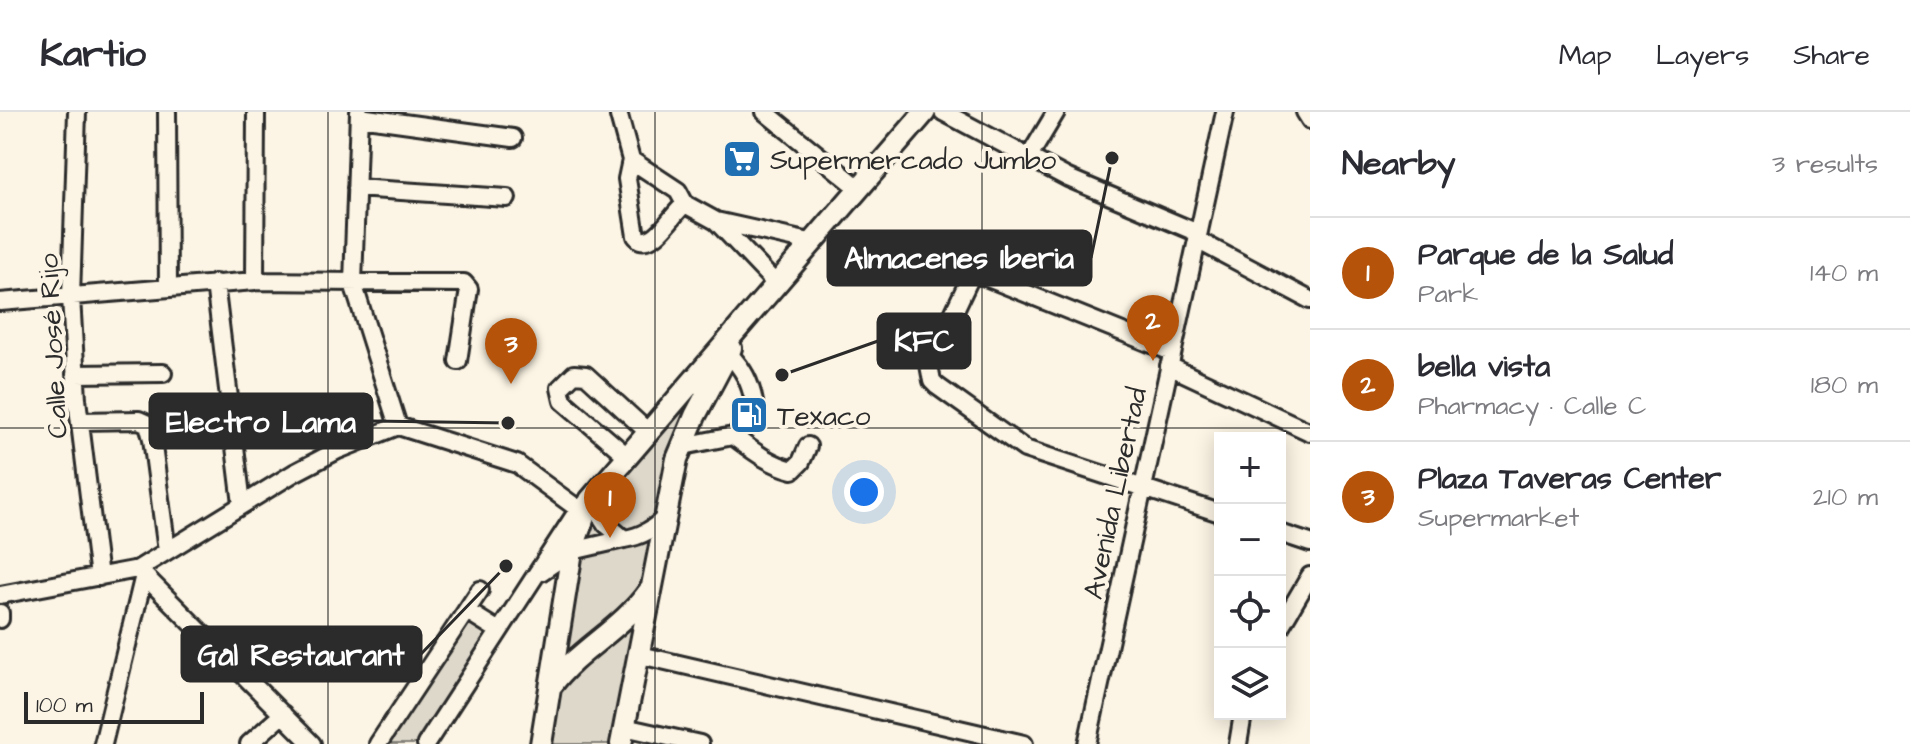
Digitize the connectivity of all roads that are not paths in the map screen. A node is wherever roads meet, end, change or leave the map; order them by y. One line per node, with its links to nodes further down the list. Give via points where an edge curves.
1 (77, 112): 28 (street, Calle José Rijo)
2 (167, 112): 27 (street)
3 (256, 112): 23 (street)
4 (765, 112): 17 (street)
5 (925, 112): 17 (main road)
6 (943, 112): 14 (street)
7 (1056, 112): 14 (street)
8 (1225, 112): 21 (street, Avenida Libertad)
9 (1305, 112): 12 (street)
10 (359, 114): 13 (street); 16 (street)
11 (619, 116): 15 (street)
12 (1310, 120)
13 (513, 138)
14 (1029, 157): 21 (street)
15 (631, 160): 19 (street, via 678,191); 19 (street, via 627,179 640,240 654,239)
16 (356, 188): 18 (street); 25 (street)
17 (860, 189): 22 (main road)
18 (507, 198)
19 (685, 204): 20 (street)
20 (716, 221): 22 (street); 26 (street)
21 (1198, 236): 29 (street); 33 (street, Avenida Libertad)
22 (814, 243): 26 (main road)
23 (255, 281): 24 (street); 25 (street)
24 (215, 283): 27 (street); 46 (street)
25 (353, 283): 34 (street, via 464,283 469,289); 39 (street)
26 (777, 285): 31 (main road)
27 (168, 288): 28 (street)
28 (71, 297): 30 (street); 36 (street, Calle José Rijo)
29 (1310, 300)
30 (0, 302)
31 (743, 323): 32 (main road); 40 (main road)
32 (729, 354): 37 (street, via 743,369); 43 (main road)
33 (1170, 359): 41 (street); 45 (street, Avenida Libertad); 45 (street, via 978,274 970,278 929,365 937,386 1025,449)
34 (458, 361)
35 (163, 373): 36 (street)
36 (75, 374): 38 (street, Calle José Rijo)
37 (754, 402)
38 (80, 421): 53 (street, via 148,424); 57 (street, Calle José Rijo)
39 (398, 426): 46 (street, via 338,450); 47 (street, via 517,464)
40 (647, 431): 43 (main road); 44 (main road); 44 (street, via 586,375 574,374 560,388 563,401)
41 (1310, 432)
42 (808, 446): 43 (street, via 793,470 760,457 739,432)
43 (680, 453): 49 (main road)
44 (627, 456): 47 (main road)
45 (1142, 487): 48 (street); 78 (street, Avenida Libertad)
46 (242, 504): 53 (street)
47 (584, 508): 51 (street); 54 (main road); 59 (street)
48 (1214, 511)
49 (667, 516): 51 (street, via 652,530); 58 (main road)
50 (1286, 535): 52 (street)
51 (624, 539): 54 (street)
52 (1310, 543)
53 (167, 551): 55 (street)
54 (572, 551): 59 (street); 66 (main road)
55 (141, 572): 57 (street); 67 (street); 70 (street)
56 (1310, 576): 63 (street)
57 (99, 577): 61 (street)
58 (653, 584): 65 (main road); 66 (main road, via 636,609)
59 (529, 585): 64 (street)
60 (480, 590): 62 (street)
61 (0, 595)
62 (467, 611): 64 (street); 73 (street)
63 (1286, 617)
64 (499, 631): 74 (street)
65 (640, 655): 69 (main road); 77 (street)
66 (550, 689): 75 (main road)
67 (283, 714): 71 (street); 72 (street)
68 (1242, 720): 79 (street)
69 (623, 736): 76 (street)
70 (103, 744)
71 (249, 744)
72 (312, 744)
73 (378, 744)
74 (426, 744)
75 (541, 744)
76 (700, 744)
77 (1024, 744)
78 (1087, 744)
79 (1238, 744)

